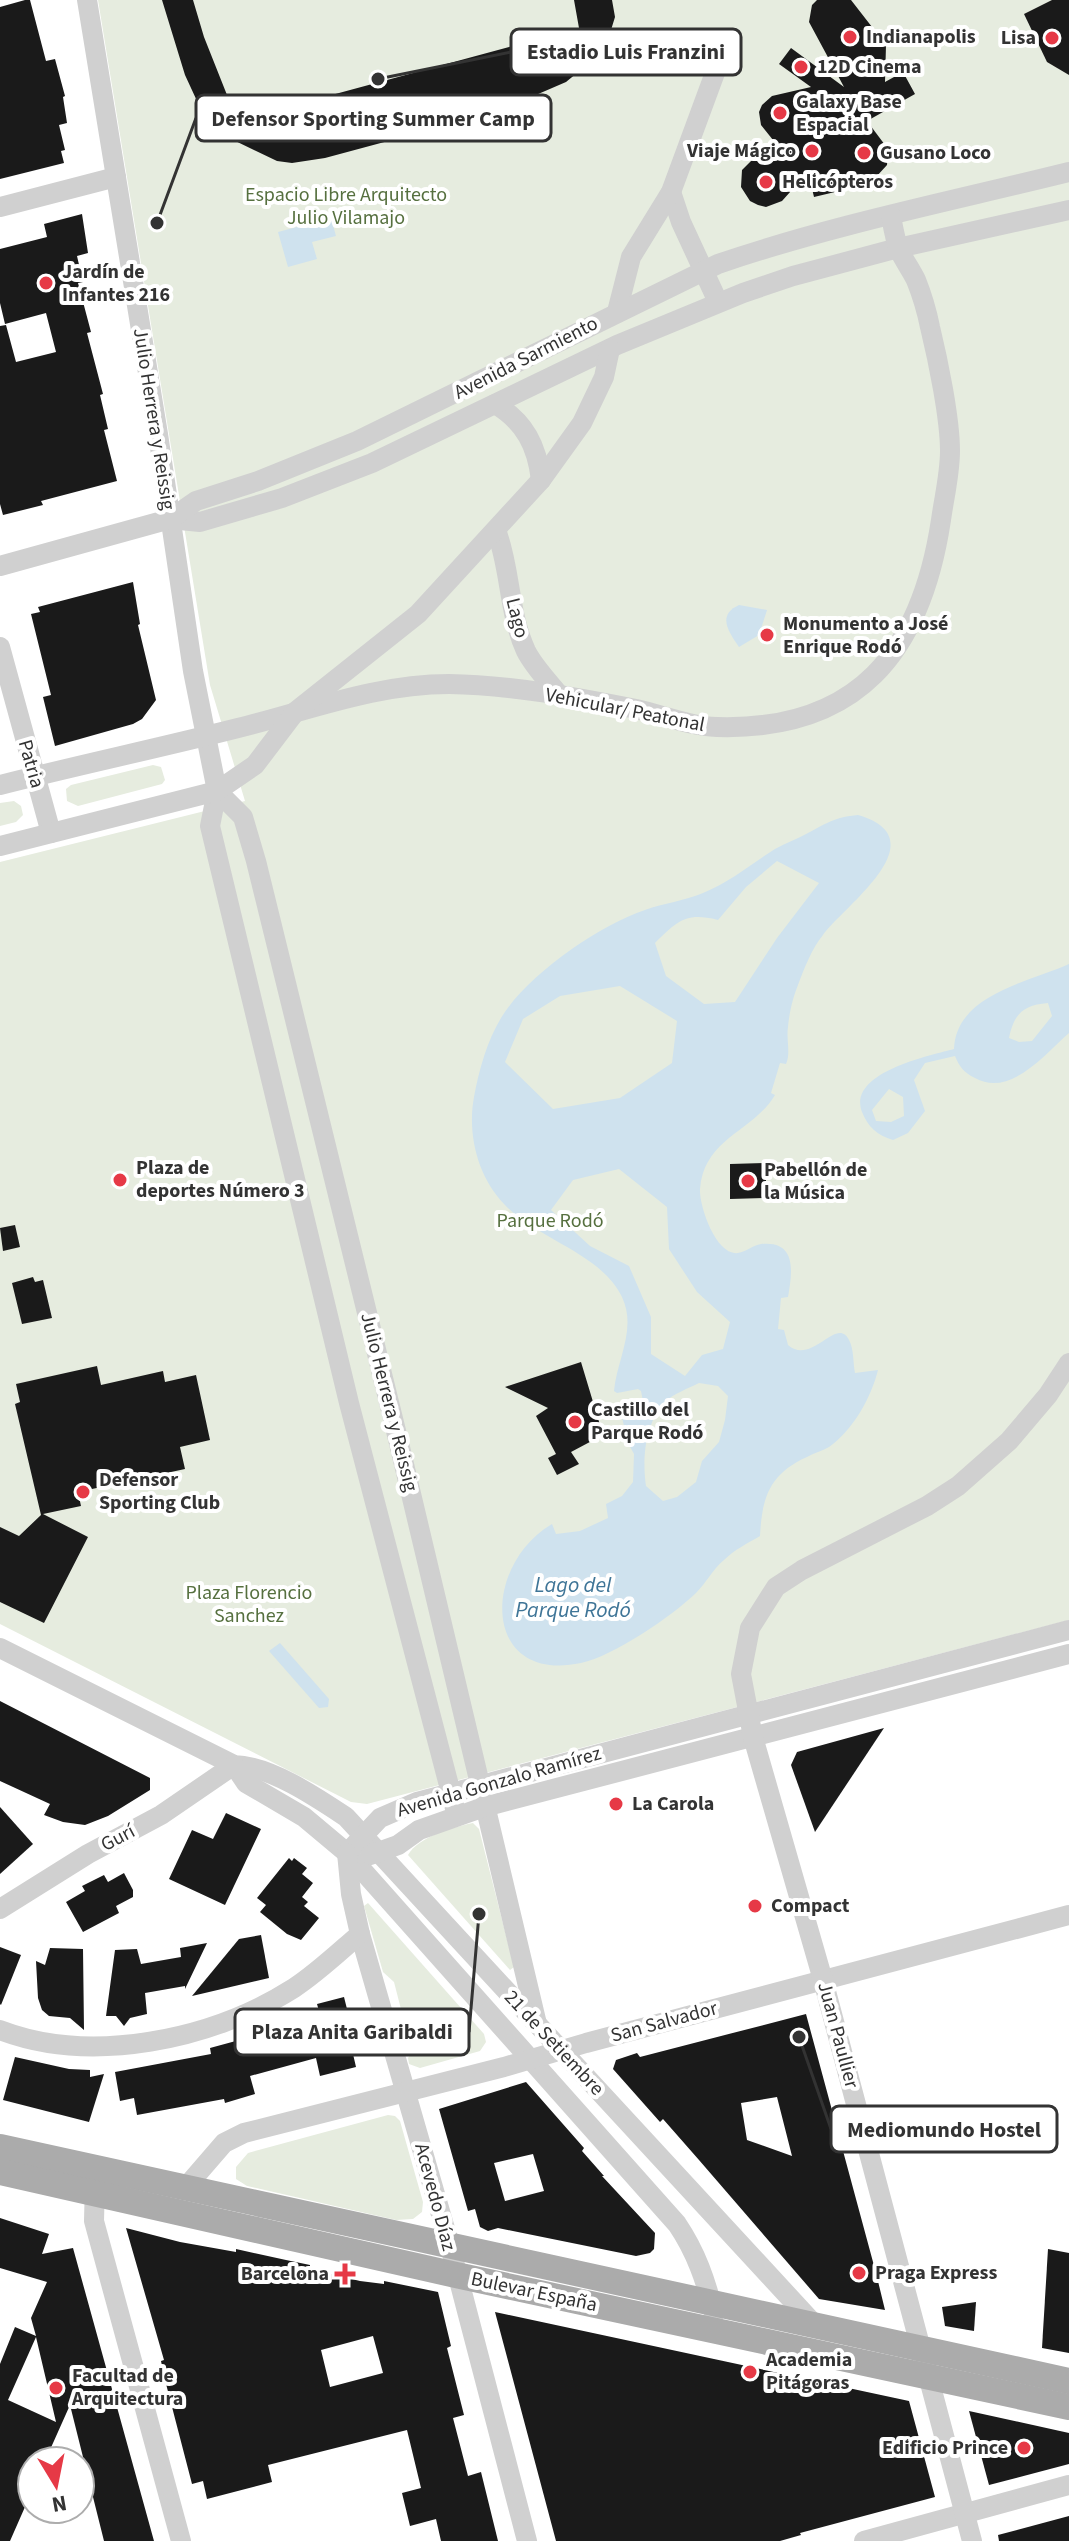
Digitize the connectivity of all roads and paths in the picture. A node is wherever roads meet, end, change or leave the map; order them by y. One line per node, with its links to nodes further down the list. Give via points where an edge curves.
1 (87, 0): 4 (street, Julio Herrera y Reissig)
2 (726, 43): 5 (street)
3 (1069, 172): 8 (street, Avenida Sarmiento)
4 (116, 177): 6 (street); 16 (street, Julio Herrera y Reissig)
5 (671, 192): 10 (street); 12 (street, via 631,257)
6 (0, 207)
7 (1069, 210): 9 (street, Avenida Sarmiento)
8 (891, 216): 9 (street); 10 (street, Avenida Sarmiento)
9 (898, 248): 11 (street, Avenida Sarmiento); 20 (street, Vehicular/ Peatonal, via 917,282 931,328 950,450 938,540 922,601 877,673 845,699 809,717 746,727 696,726)
10 (703, 271): 11 (street); 12 (street, Avenida Sarmiento)
11 (718, 302): 13 (street, Avenida Sarmiento)
12 (617, 312): 16 (street, Avenida Sarmiento, via 410,416 258,481 196,501)
13 (610, 349): 14 (street, Avenida Sarmiento); 15 (street, via 604,377 582,423)
14 (495, 404): 15 (street, via 527,431); 16 (street, Avenida Sarmiento, via 372,463 282,498 200,522)
15 (541, 480): 17 (street)
16 (170, 519): 18 (street, Avenida Sarmiento); 22 (street, Julio Herrera y Reissig)
17 (496, 530): 20 (street, Lago, via 527,653); 21 (street, via 418,614)
18 (0, 566)
19 (0, 647): 23 (street, Patria)
20 (560, 696): 21 (street, Vehicular/ Peatonal, via 449,684 385,688)
21 (296, 711): 22 (street, Vehicular/ Peatonal); 25 (street, via 255,765)
22 (205, 736): 23 (street, Vehicular/ Peatonal); 25 (street, Julio Herrera y Reissig)
23 (35, 776): 24 (street, Vehicular/ Peatonal); 26 (street, Patria)
24 (0, 785)
25 (217, 791): 26 (street); 35 (street, Julio Herrera y Reissig, via 243,817 256,861); 36 (street, Julio Herrera y Reissig, via 210,826 349,1403)
26 (51, 833): 27 (street)
27 (0, 846)
28 (1069, 1363): 32 (street, Juan Paullier, via 1030,1418 970,1477 927,1506 776,1587 750,1628 741,1674)
29 (1069, 1630): 32 (street, Avenida Gonzalo Ramírez)
30 (0, 1648): 34 (street, 21 de Setiembre)
31 (1069, 1654): 33 (street, Avenida Gonzalo Ramírez)
32 (748, 1715): 33 (street, Juan Paullier); 35 (street, Avenida Gonzalo Ramírez)
33 (753, 1737): 37 (street, Avenida Gonzalo Ramírez); 45 (street, Juan Paullier)
34 (234, 1765): 39 (street, 21 de Setiembre, via 252,1766 315,1797); 41 (street, 21 de Setiembre, via 246,1783 304,1817); 42 (street, Gurí, via 161,1815)
35 (479, 1786): 36 (street, Avenida Gonzalo Ramírez); 37 (street, Julio Herrera y Reissig)
36 (451, 1793): 38 (street, Julio Herrera y Reissig); 39 (street, Avenida Gonzalo Ramírez, via 391,1812)
37 (484, 1807): 38 (street, Avenida Gonzalo Ramírez); 46 (street, Julio Herrera y Reissig)
38 (457, 1816): 40 (street, Avenida Gonzalo Ramírez)
39 (362, 1834): 40 (street, 21 de Setiembre); 41 (street, Avenida Gonzalo Ramírez)
40 (381, 1852): 41 (street, Avenida Gonzalo Ramírez); 46 (street, 21 de Setiembre)
41 (347, 1853): 44 (street, Acevedo Díaz); 49 (street, 21 de Setiembre)
42 (0, 1909)
43 (1069, 1915): 45 (street, San Salvador)
44 (360, 1934): 47 (street, via 295,1987 200,2029 103,2047 28,2040); 50 (street, Acevedo Díaz)
45 (823, 1980): 48 (street, San Salvador); 60 (street, Juan Paullier)
46 (537, 2024): 48 (street, 21 de Setiembre)
47 (0, 2030)
48 (562, 2051): 49 (street, San Salvador); 58 (street, 21 de Setiembre)
49 (531, 2060): 50 (street, San Salvador); 57 (street, 21 de Setiembre, via 677,2224 702,2269)
50 (406, 2092): 54 (street, San Salvador, via 244,2133 224,2143); 55 (street, Acevedo Díaz)
51 (0, 2147): 53 (main road, Bulevar España)
52 (0, 2172): 53 (main road, Bulevar España)
53 (95, 2181): 54 (main road, Bulevar España); 56 (main road, Bulevar España); 66 (street, via 94,2221)
54 (186, 2187): 55 (main road, Bulevar España)
55 (450, 2246): 56 (street, Acevedo Díaz); 57 (main road, Bulevar España)
56 (456, 2275): 59 (main road, Bulevar España); 67 (street, Acevedo Díaz)
57 (711, 2304): 58 (main road, Bulevar España); 59 (street, 21 de Setiembre)
58 (815, 2325): 60 (main road, Bulevar España)
59 (719, 2333): 61 (main road, Bulevar España)
60 (920, 2350): 61 (street, Juan Paullier); 62 (main road, Bulevar España)
61 (929, 2379): 63 (main road, Bulevar España); 65 (street, Juan Paullier)
62 (1069, 2381)
63 (1069, 2407)
64 (1069, 2485): 65 (street)
65 (965, 2514): 68 (street); 69 (street, Juan Paullier)
66 (181, 2541)
67 (527, 2541)
68 (864, 2541)
69 (972, 2541)

